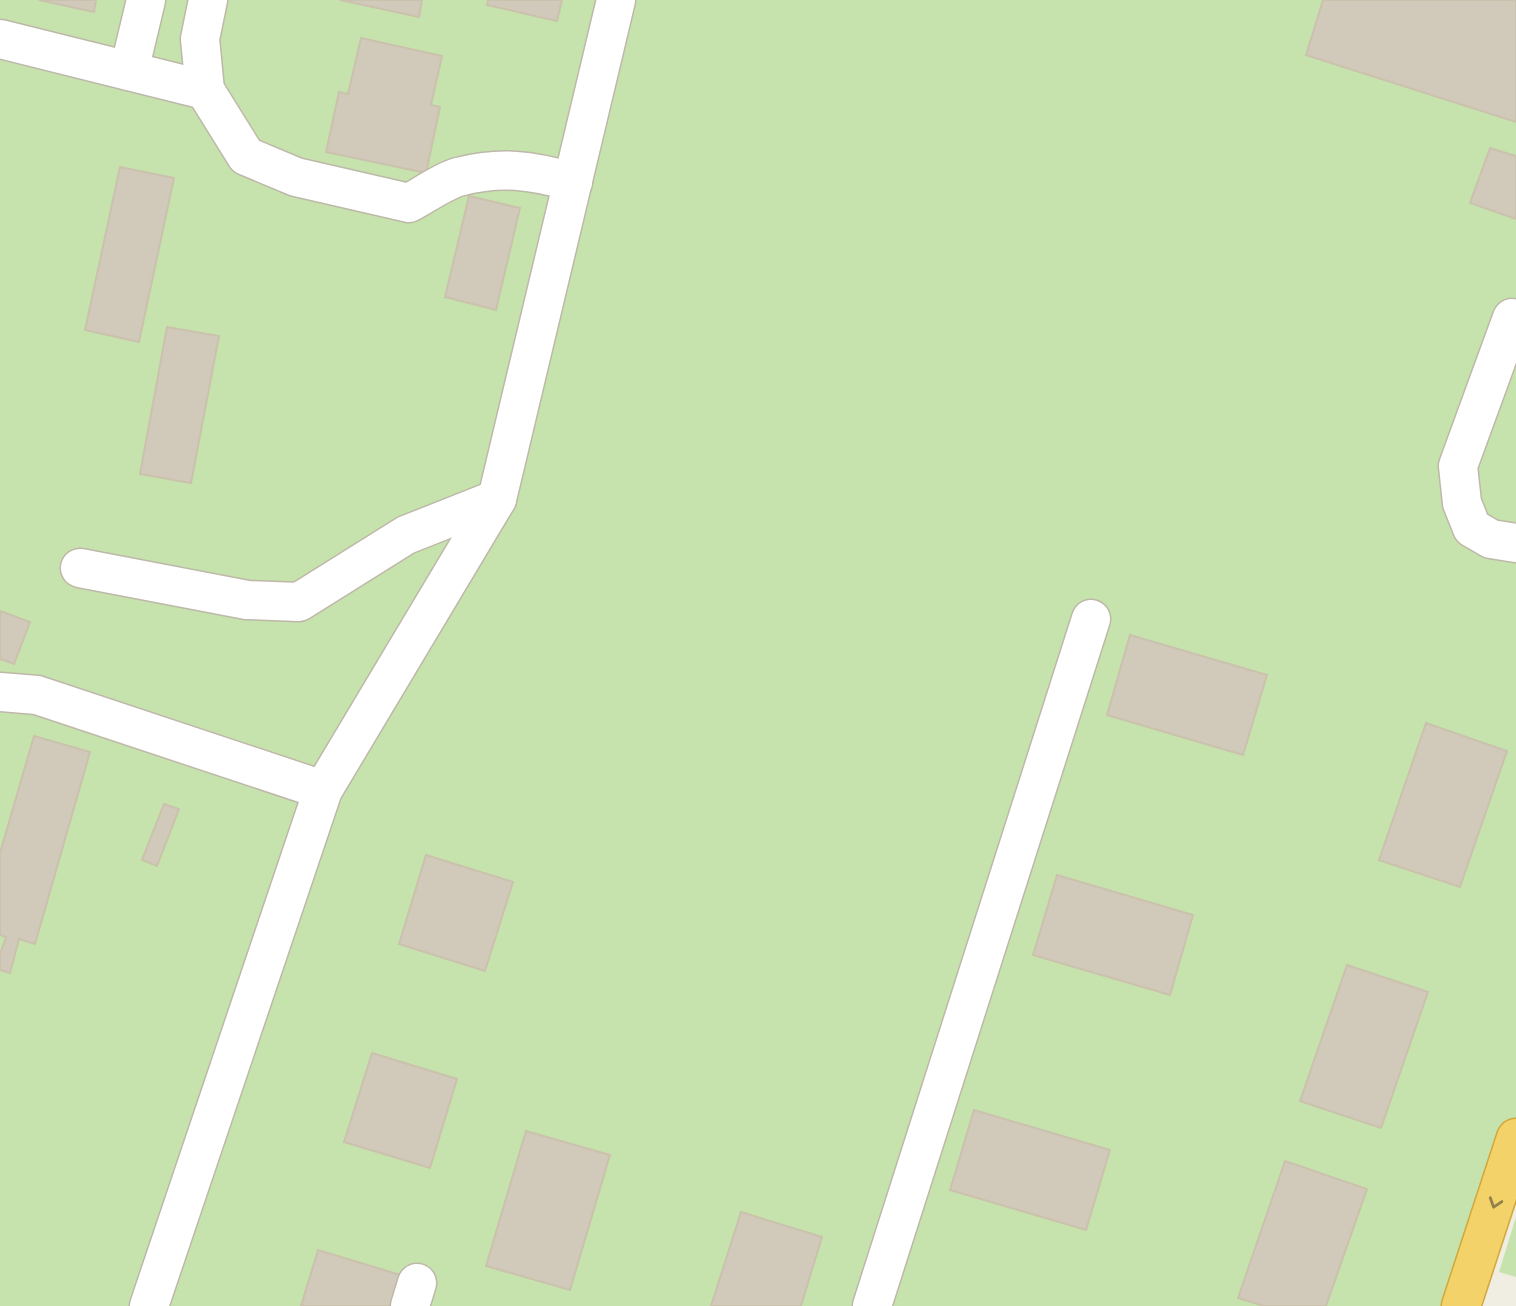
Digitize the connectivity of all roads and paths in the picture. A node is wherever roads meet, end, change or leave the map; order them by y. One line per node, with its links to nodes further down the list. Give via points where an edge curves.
1 (146, 0): 5 (street)
2 (208, 0): 6 (street, via 200,39)
3 (616, 0): 7 (street)
4 (0, 39): 5 (street)
5 (129, 71): 6 (street)
6 (205, 90): 7 (street, via 246,156 296,177 409,203 456,177 490,170 528,170)
7 (573, 182): 9 (street)
8 (1512, 318): 10 (street, via 1458,466 1458,484 1472,528 1490,539)
9 (497, 499): 11 (street, via 406,535 299,602 247,600); 14 (street)
10 (1516, 543)
11 (80, 568)
12 (1091, 619): 17 (street)
13 (0, 692): 14 (street, via 37,695)
14 (323, 790): 16 (street)
15 (1516, 1138): 18 (highway, one-way to 18)
16 (149, 1306)
17 (872, 1306)
18 (1461, 1306)

